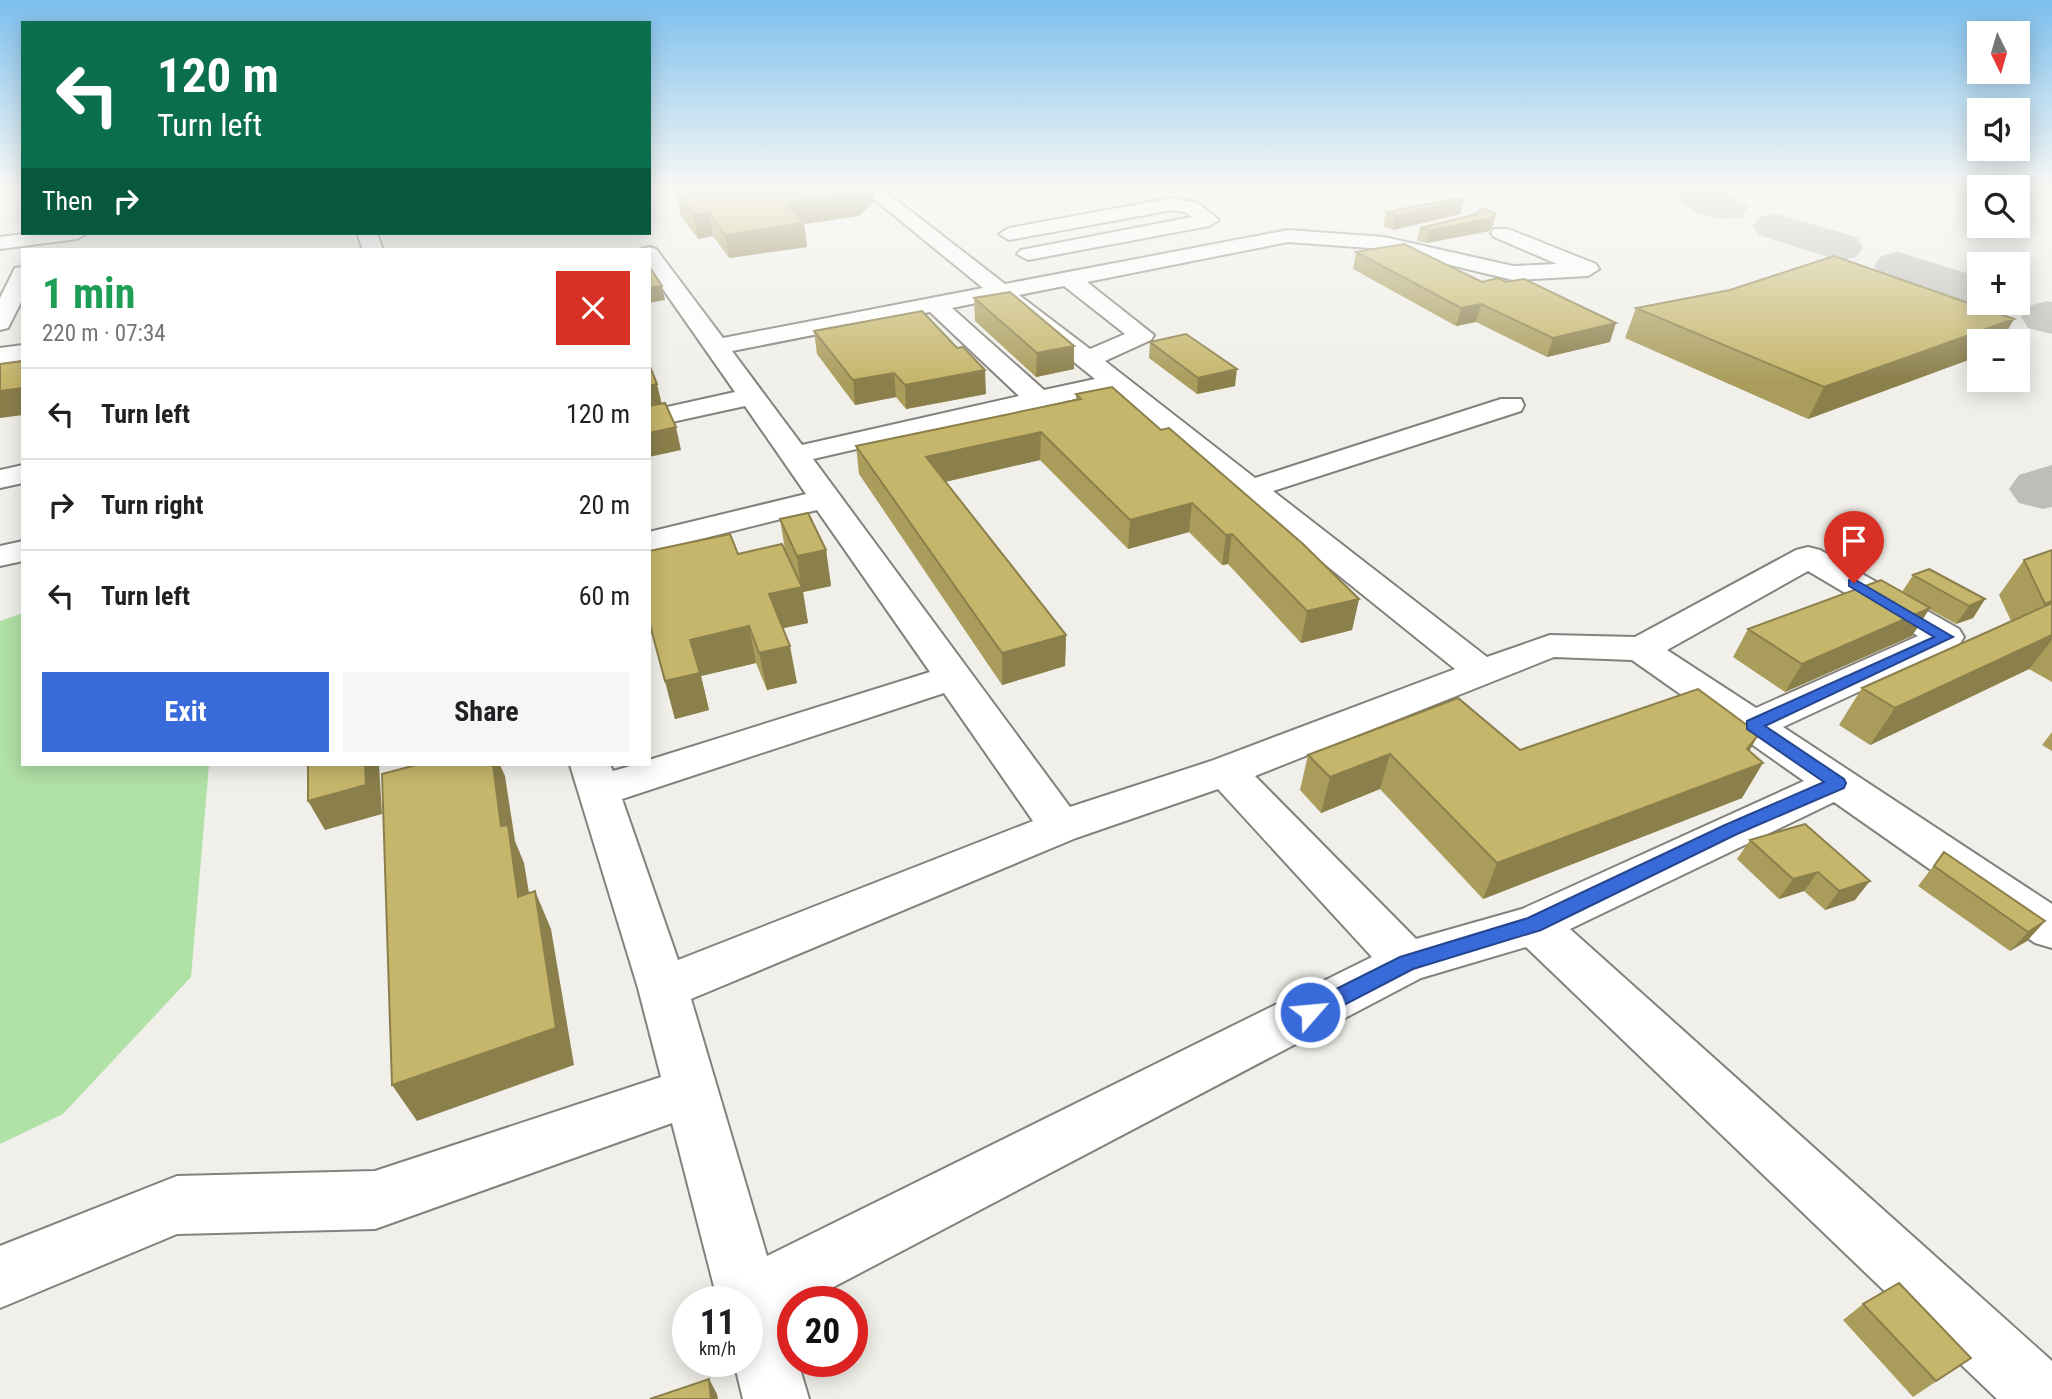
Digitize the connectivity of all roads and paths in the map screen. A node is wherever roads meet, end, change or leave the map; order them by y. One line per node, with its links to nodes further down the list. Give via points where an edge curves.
1 (949, 250): 12 (lane)
2 (1050, 250): 7 (lane)
3 (1143, 250): 9 (lane)
4 (1215, 250): 9 (lane)
5 (1410, 250): 6 (lane, via 1513,273 1588,269)
6 (1543, 250)
7 (1028, 254)
8 (651, 260): 15 (lane)
9 (1160, 261): 11 (lane)
10 (21, 277): 14 (lane)
11 (1069, 279): 12 (lane); 18 (lane, via 1142,335)
12 (1002, 292): 13 (lane); 18 (lane)
13 (935, 305): 15 (lane); 21 (lane)
14 (0, 323)
15 (716, 347): 20 (lane)
16 (21, 352): 17 (lane)
17 (0, 356)
18 (1087, 360): 19 (lane)
19 (1116, 382): 21 (lane); 27 (lane)
20 (752, 397): 23 (lane); 24 (lane)
21 (1039, 400): 24 (lane)
22 (1511, 405): 27 (lane)
23 (651, 419)
24 (793, 455): 28 (lane)
25 (21, 474): 26 (lane)
26 (0, 479)
27 (1250, 489): 33 (lane)
28 (825, 499): 29 (lane); 34 (lane)
29 (651, 542)
30 (21, 551): 31 (lane)
31 (0, 556)
32 (1641, 649): 33 (lane, via 1550,646); 35 (lane); 35 (lane, via 1808,557 1945,637)
33 (1482, 672): 38 (lane)
34 (953, 677): 36 (lane); 41 (lane)
35 (1753, 725): 40 (lane)
36 (651, 762)
37 (637, 766): 39 (lane)
38 (1226, 771): 41 (lane); 44 (lane)
39 (594, 778): 45 (lane)
40 (1838, 783): 42 (lane); 43 (lane)
41 (1061, 827): 45 (lane)
42 (1534, 925): 44 (lane); 52 (lane)
43 (2052, 929)
44 (1407, 962): 49 (lane)
45 (663, 988): 46 (lane)
46 (692, 1091): 47 (lane, via 375,1200 177,1205); 48 (lane)
47 (0, 1277)
48 (746, 1286)
49 (763, 1291)
50 (763, 1350): 51 (lane)
51 (776, 1399)
52 (2045, 1399)

